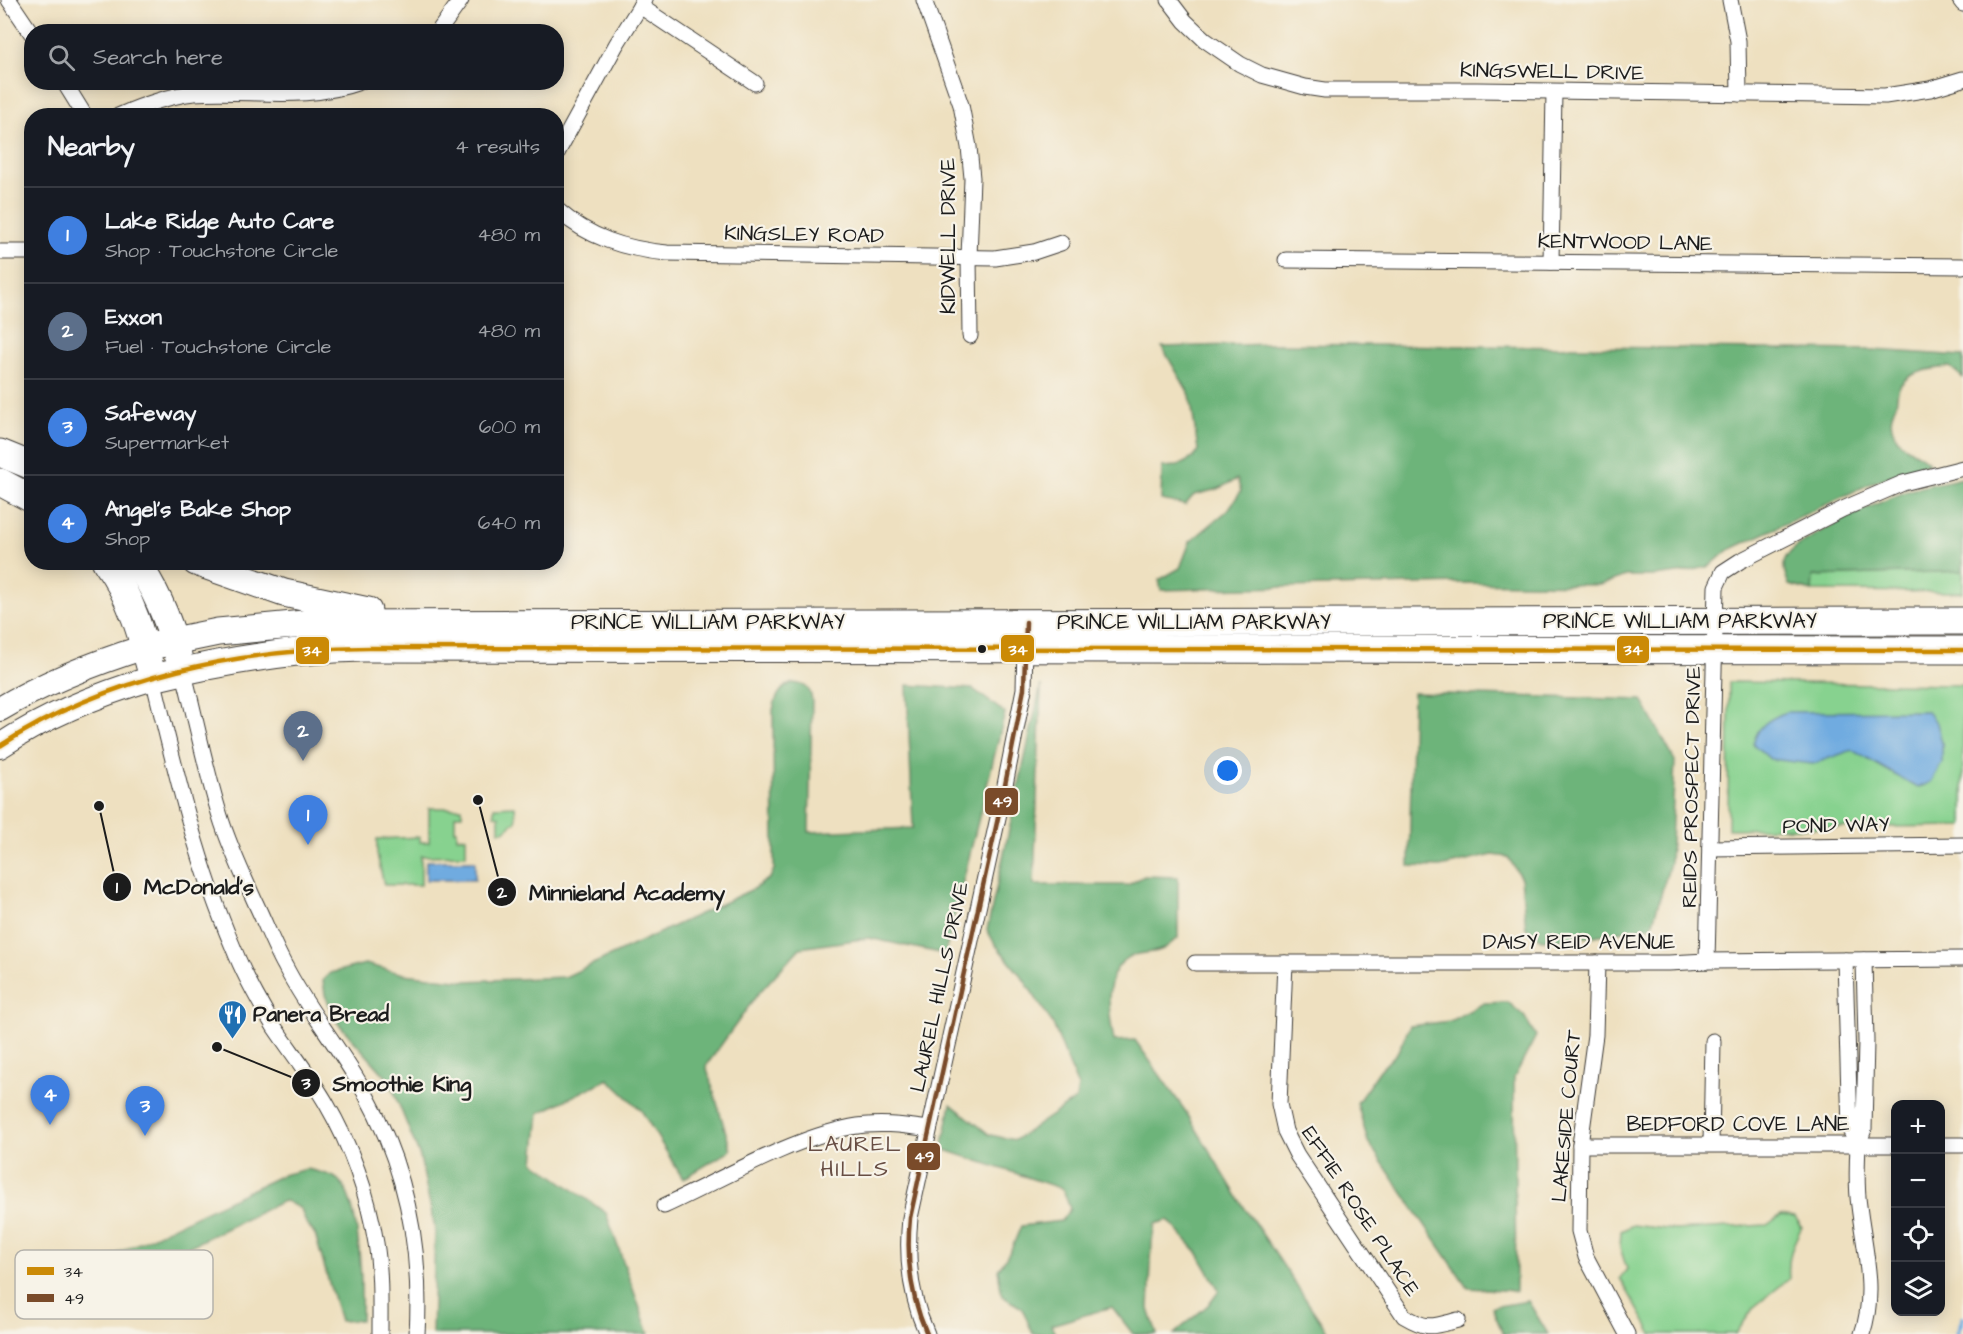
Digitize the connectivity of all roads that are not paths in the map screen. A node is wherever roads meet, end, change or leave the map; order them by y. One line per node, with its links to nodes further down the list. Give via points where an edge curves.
1 (9, 0): 9 (street)
2 (461, 0): 10 (street)
3 (924, 0): 24 (street, KIDWELL DRIVE, via 960,105 969,147)
4 (1168, 0): 15 (street, KINGSWELL DRIVE, via 1205,40 1240,64 1262,75 1305,87)
5 (1730, 0): 16 (street, via 1738,41)
6 (1960, 0): 8 (street)
7 (642, 3): 12 (street); 19 (street)
8 (1963, 4)
9 (25, 24)
10 (444, 24)
11 (1963, 79): 16 (street, KINGSWELL DRIVE, via 1885,96)
12 (755, 83)
13 (69, 90): 17 (street)
14 (328, 90): 18 (street, via 290,95 195,93)
15 (1554, 92): 16 (street, KINGSWELL DRIVE); 26 (street)
16 (1739, 94)
17 (80, 108)
18 (135, 108)
19 (564, 140)
20 (564, 215): 24 (street, KINGSLEY ROAD, via 597,237 643,251)
21 (1061, 243): 24 (street, KINGSLEY ROAD, via 1034,252)
22 (0, 252): 23 (street)
23 (24, 252)
24 (969, 257): 28 (street, KIDWELL DRIVE)
25 (1286, 260): 26 (street, KENTWOOD LANE)
26 (1551, 262): 27 (street, KENTWOOD LANE)
27 (1963, 266)
28 (970, 336)
29 (0, 453): 30 (highway)
30 (24, 463)
31 (1963, 468): 37 (street, REIDS PROSPECT DRIVE, via 1893,487 1740,561 1717,582)
32 (0, 482): 33 (highway)
33 (24, 495)
34 (111, 570): 42 (highway, via 132,605)
35 (141, 570): 41 (highway, via 153,588)
36 (217, 570): 40 (highway, via 312,601)
37 (1715, 621): 38 (highway, PRINCE WILLIAM PARKWAY); 39 (highway, PRINCE WILLIAM PARKWAY); 44 (street, REIDS PROSPECT DRIVE)
38 (1963, 621)
39 (1026, 622): 40 (highway, PRINCE WILLIAM PARKWAY); 43 (street, LAUREL HILLS DRIVE)
40 (458, 623): 41 (highway, PRINCE WILLIAM PARKWAY, via 275,625)
41 (174, 640): 42 (highway, PRINCE WILLIAM PARKWAY); 46 (highway)
42 (145, 647): 47 (highway); 48 (main road, via 61,677)
43 (1025, 649): 44 (highway, PRINCE WILLIAM PARKWAY); 46 (highway, PRINCE WILLIAM PARKWAY, via 350,648 268,654); 60 (street, LAUREL HILLS DRIVE, via 1024,689 1003,795)
44 (1715, 650): 45 (highway, PRINCE WILLIAM PARKWAY); 51 (street, REIDS PROSPECT DRIVE)
45 (1963, 650)
46 (183, 670): 47 (highway, PRINCE WILLIAM PARKWAY); 70 (street, via 220,817 237,864 288,972 379,1120 399,1175 415,1241 419,1281)
47 (153, 678): 49 (main road, via 47,718); 69 (street, via 196,849 233,949 275,1028 327,1104 361,1180 376,1245)
48 (0, 709)
49 (0, 746)
50 (1963, 845): 51 (street, POND WAY)
51 (1710, 848): 55 (street, REIDS PROSPECT DRIVE)
52 (1963, 959): 54 (street, DAISY REID AVENUE)
53 (1845, 960): 54 (street, DAISY REID AVENUE); 55 (street, DAISY REID AVENUE); 63 (street, via 1850,1130)
54 (1864, 960): 63 (street, via 1864,1129)
55 (1707, 961): 58 (street, DAISY REID AVENUE)
56 (1195, 963): 57 (street, DAISY REID AVENUE)
57 (1285, 963): 58 (street, DAISY REID AVENUE); 68 (street, EFFIE ROSE PLACE, via 1279,1104 1285,1131 1404,1316 1421,1326)
58 (1597, 963): 61 (street, LAKESIDE COURT, via 1595,1035)
59 (1713, 1041): 62 (street)
60 (929, 1129): 67 (street, via 878,1124 827,1132); 71 (street, LAUREL HILLS DRIVE, via 908,1242 911,1286)
61 (1580, 1144): 62 (street, BEDFORD COVE LANE); 72 (street, LAKESIDE COURT, via 1579,1231 1586,1257)
62 (1711, 1144): 63 (street, BEDFORD COVE LANE)
63 (1858, 1145): 64 (street, BEDFORD COVE LANE); 73 (street, via 1858,1204 1870,1287 1870,1305)
64 (1891, 1145)
65 (1945, 1145): 66 (street)
66 (1963, 1145)
67 (664, 1206)
68 (1458, 1320)
69 (380, 1334)
70 (417, 1334)
71 (927, 1334)
72 (1627, 1334)
73 (1862, 1334)

